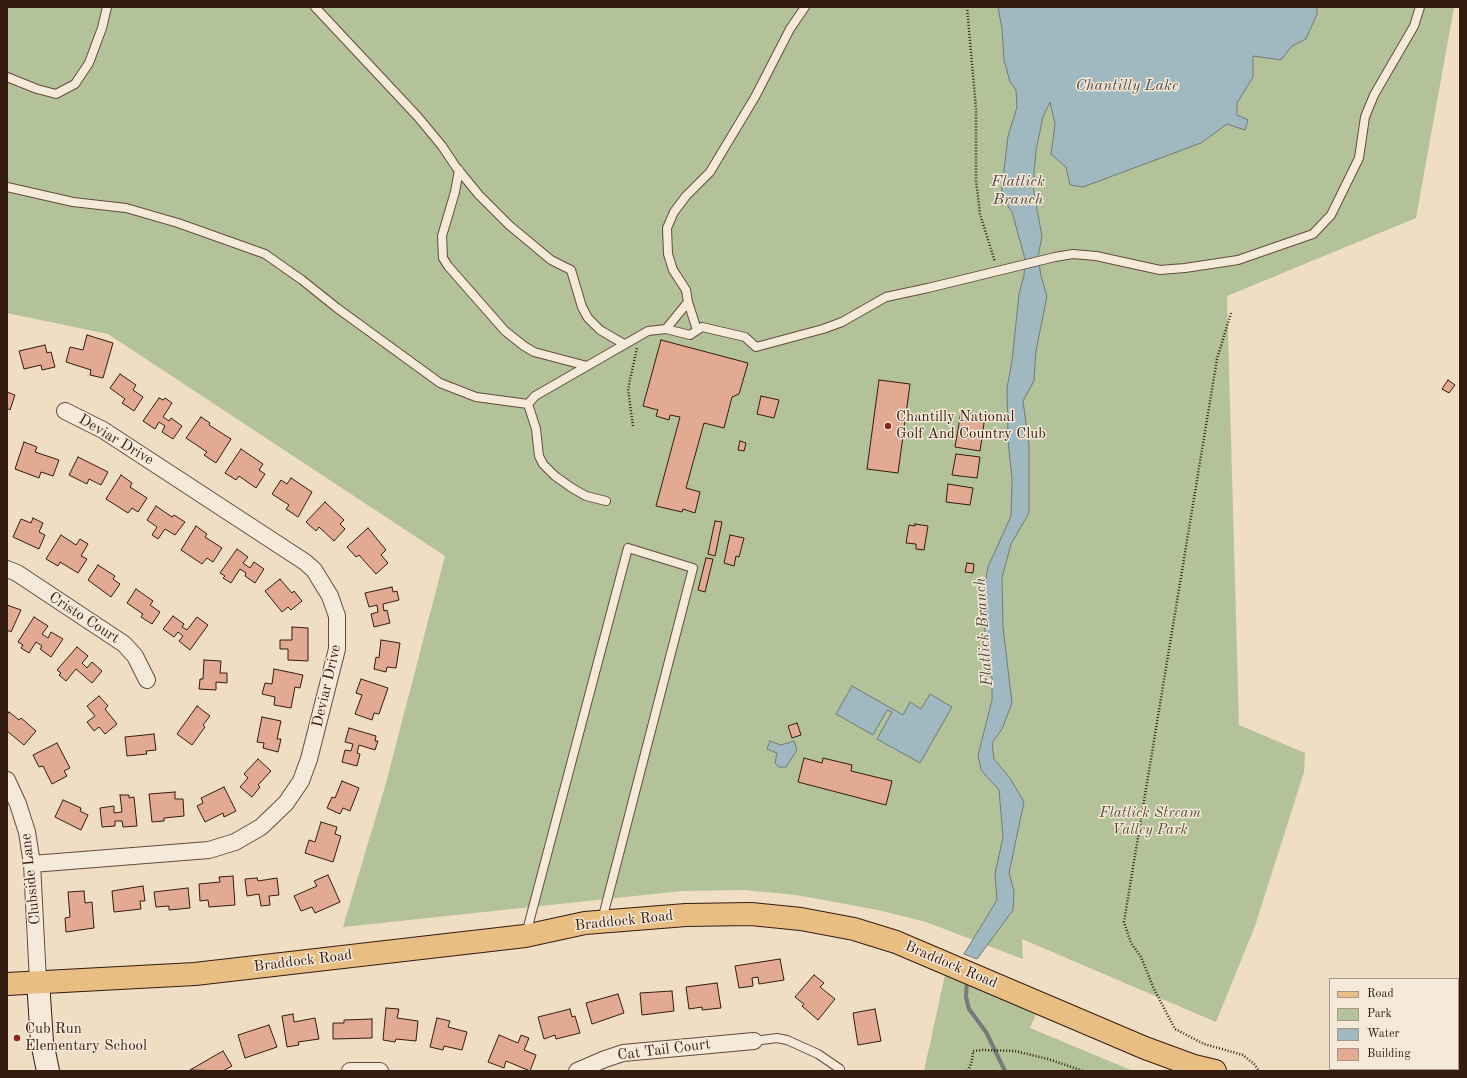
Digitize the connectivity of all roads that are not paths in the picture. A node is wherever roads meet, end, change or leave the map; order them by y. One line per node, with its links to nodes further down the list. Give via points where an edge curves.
1 (107, 7): 5 (lane, via 89,63 75,84 56,94)
2 (315, 7): 6 (lane, via 418,117)
3 (805, 7): 8 (lane, via 790,29 755,97 710,172 686,196 674,212 667,228 668,254 673,270 686,290)
4 (1420, 7): 10 (lane, via 1414,26 1374,96 1365,118 1359,158 1331,215 1313,234 1238,260 1185,268 1160,270 1096,256 1074,254 1044,260 886,297 842,322 765,346 756,347 745,337 702,327)
5 (7, 77)
6 (459, 170): 11 (lane, via 478,195 509,225 551,260 571,270 588,318 600,330); 12 (lane, via 442,236 443,258 448,266 506,331 524,346 534,352)
7 (7, 187): 13 (lane, via 73,202 126,208 178,223 265,254 440,383 476,396)
8 (688, 302): 9 (lane); 10 (lane)
9 (666, 330): 10 (lane, via 690,335); 11 (lane, via 648,332)
10 (697, 330)
11 (624, 344): 12 (lane)
12 (587, 366): 13 (lane, via 536,396)
13 (528, 404): 15 (lane, via 543,464 572,488 586,496)
14 (65, 411): 19 (street, Deviar Drive, via 103,430 305,562 314,570 330,596 337,616 337,649 309,759 300,781 286,803 261,827 235,842 209,850)
15 (606, 501)
16 (7, 569): 17 (street, Cristo Court, via 124,644 136,656)
17 (147, 680)
18 (7, 780): 19 (street, Clubside Lane, via 25,825)
19 (32, 864): 22 (street, Clubside Lane)
20 (601, 923): 21 (main road, Braddock Road, via 585,923); 21 (lane, via 693,568 628,548); 30 (main road, Braddock Road, via 686,915 751,914 801,919 854,930 890,940 947,962 1145,1048)
21 (525, 936): 22 (main road, Braddock Road, via 195,974)
22 (38, 981): 23 (main road, Braddock Road); 26 (street, via 42,1042)
23 (7, 984)
24 (754, 1041): 25 (lane, via 777,1038 787,1040 818,1054); 29 (street, Cat Tail Court, via 623,1053)
25 (840, 1069)
26 (48, 1071)
27 (350, 1071): 28 (street)
28 (380, 1071)
29 (577, 1071)
30 (1215, 1071)

